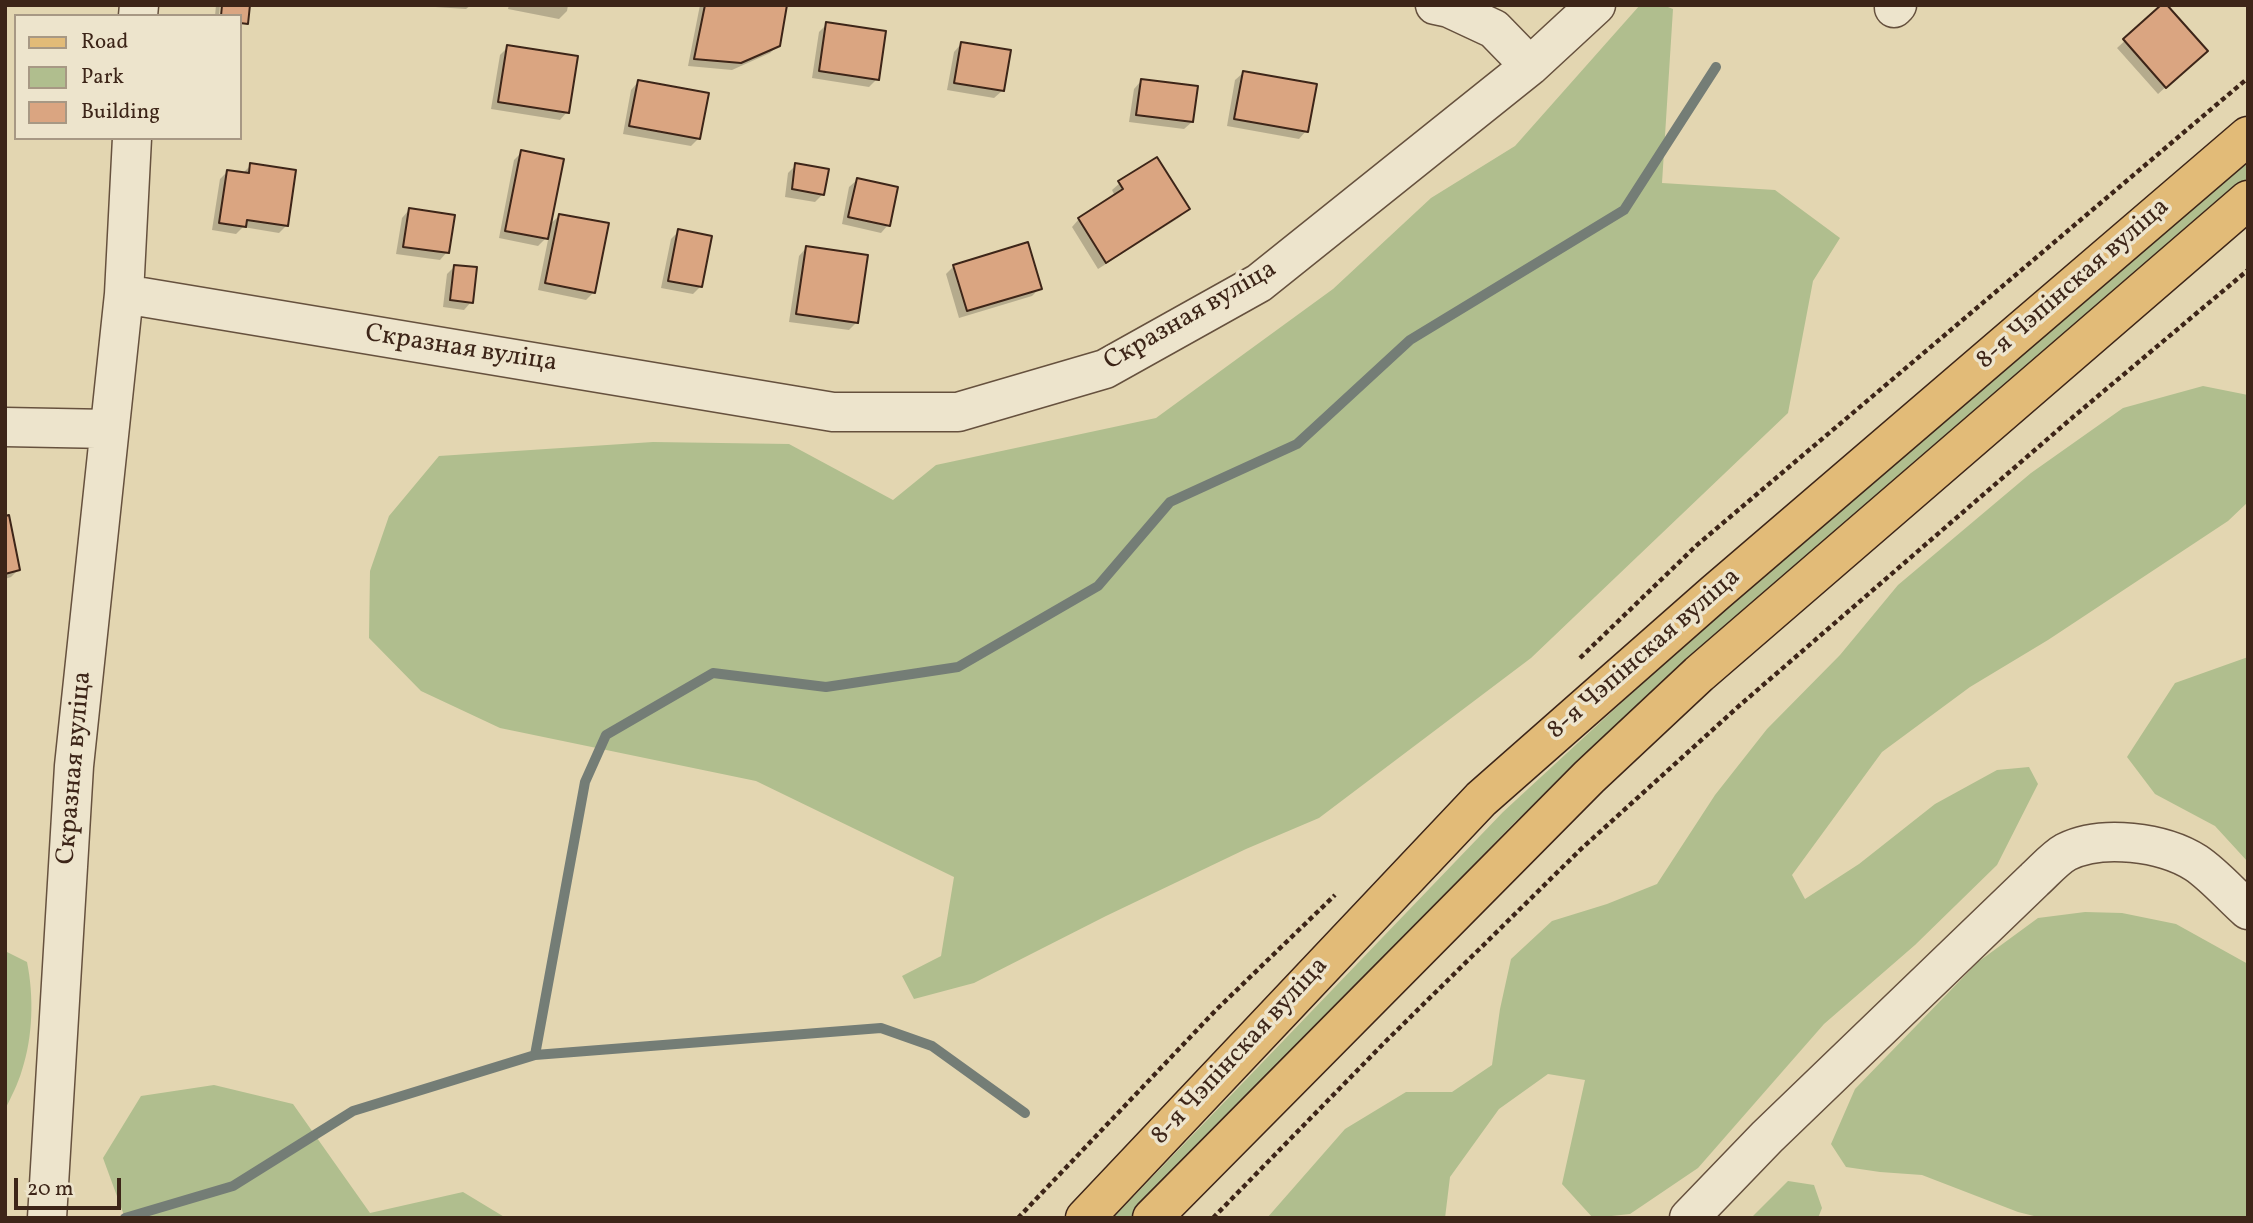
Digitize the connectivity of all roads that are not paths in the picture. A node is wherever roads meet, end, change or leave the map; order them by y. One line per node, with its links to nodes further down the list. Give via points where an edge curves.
1 (1435, 5): 3 (street, via 1494,29)
2 (1596, 5): 3 (street, Скразная вуліца)
3 (1530, 66): 7 (street, Скразная вуліца, via 1259,283 1105,369 958,412 833,412)
4 (2248, 136): 12 (main road, 8-я Чэпінская вуліца, via 1481,799)
5 (132, 140): 7 (street)
6 (2248, 201): 13 (main road, 8-я Чэпінская вуліца, via 1679,693 1589,777)
7 (124, 293): 9 (street, Скразная вуліца)
8 (5, 427): 9 (street)
9 (109, 429): 11 (street, Скразная вуліца, via 74,766)
10 (2248, 910): 14 (street, via 2196,863 2159,848 2127,841 2094,843 2066,852 1767,1137)
11 (47, 1218)
12 (1085, 1218)
13 (1152, 1218)
14 (1689, 1218)

